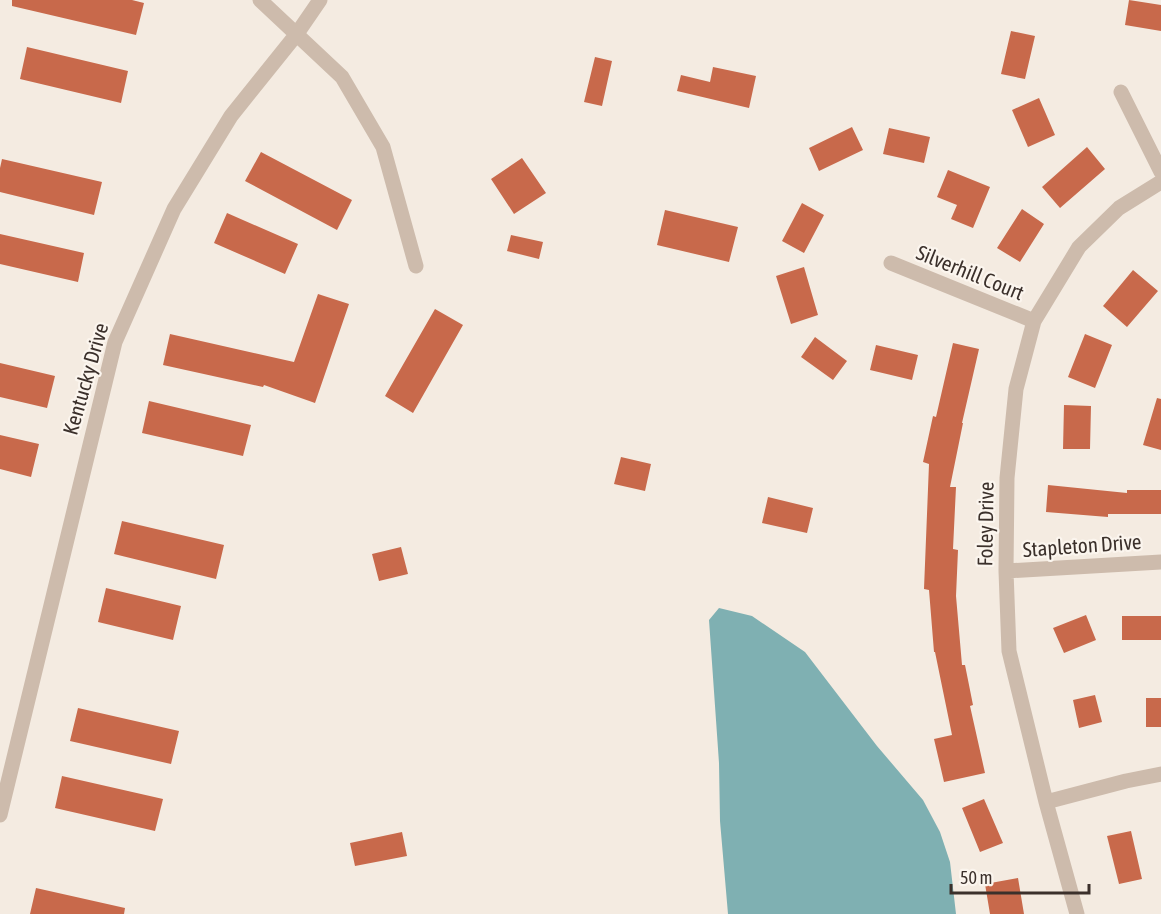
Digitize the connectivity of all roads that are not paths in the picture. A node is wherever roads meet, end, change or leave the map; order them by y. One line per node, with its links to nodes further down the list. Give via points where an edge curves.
1 (260, 0): 3 (street)
2 (320, 0): 3 (street, Kentucky Drive)
3 (296, 35): 8 (street, via 342,77 383,147); 14 (street, Kentucky Drive, via 231,116 174,209 115,342)
4 (1120, 92): 5 (street)
5 (1161, 172)
6 (1161, 182): 9 (street, Foley Drive, via 1119,208 1079,247)
7 (891, 263): 9 (street, Silverhill Court)
8 (416, 266)
9 (1034, 321): 11 (street, Foley Drive, via 1016,389 1007,478)
10 (1161, 562): 11 (street, Stapleton Drive)
11 (1006, 571): 13 (street, Foley Drive, via 1009,651)
12 (1161, 774): 13 (street)
13 (1046, 801): 15 (street, Foley Drive)
14 (0, 815)
15 (1077, 914)

